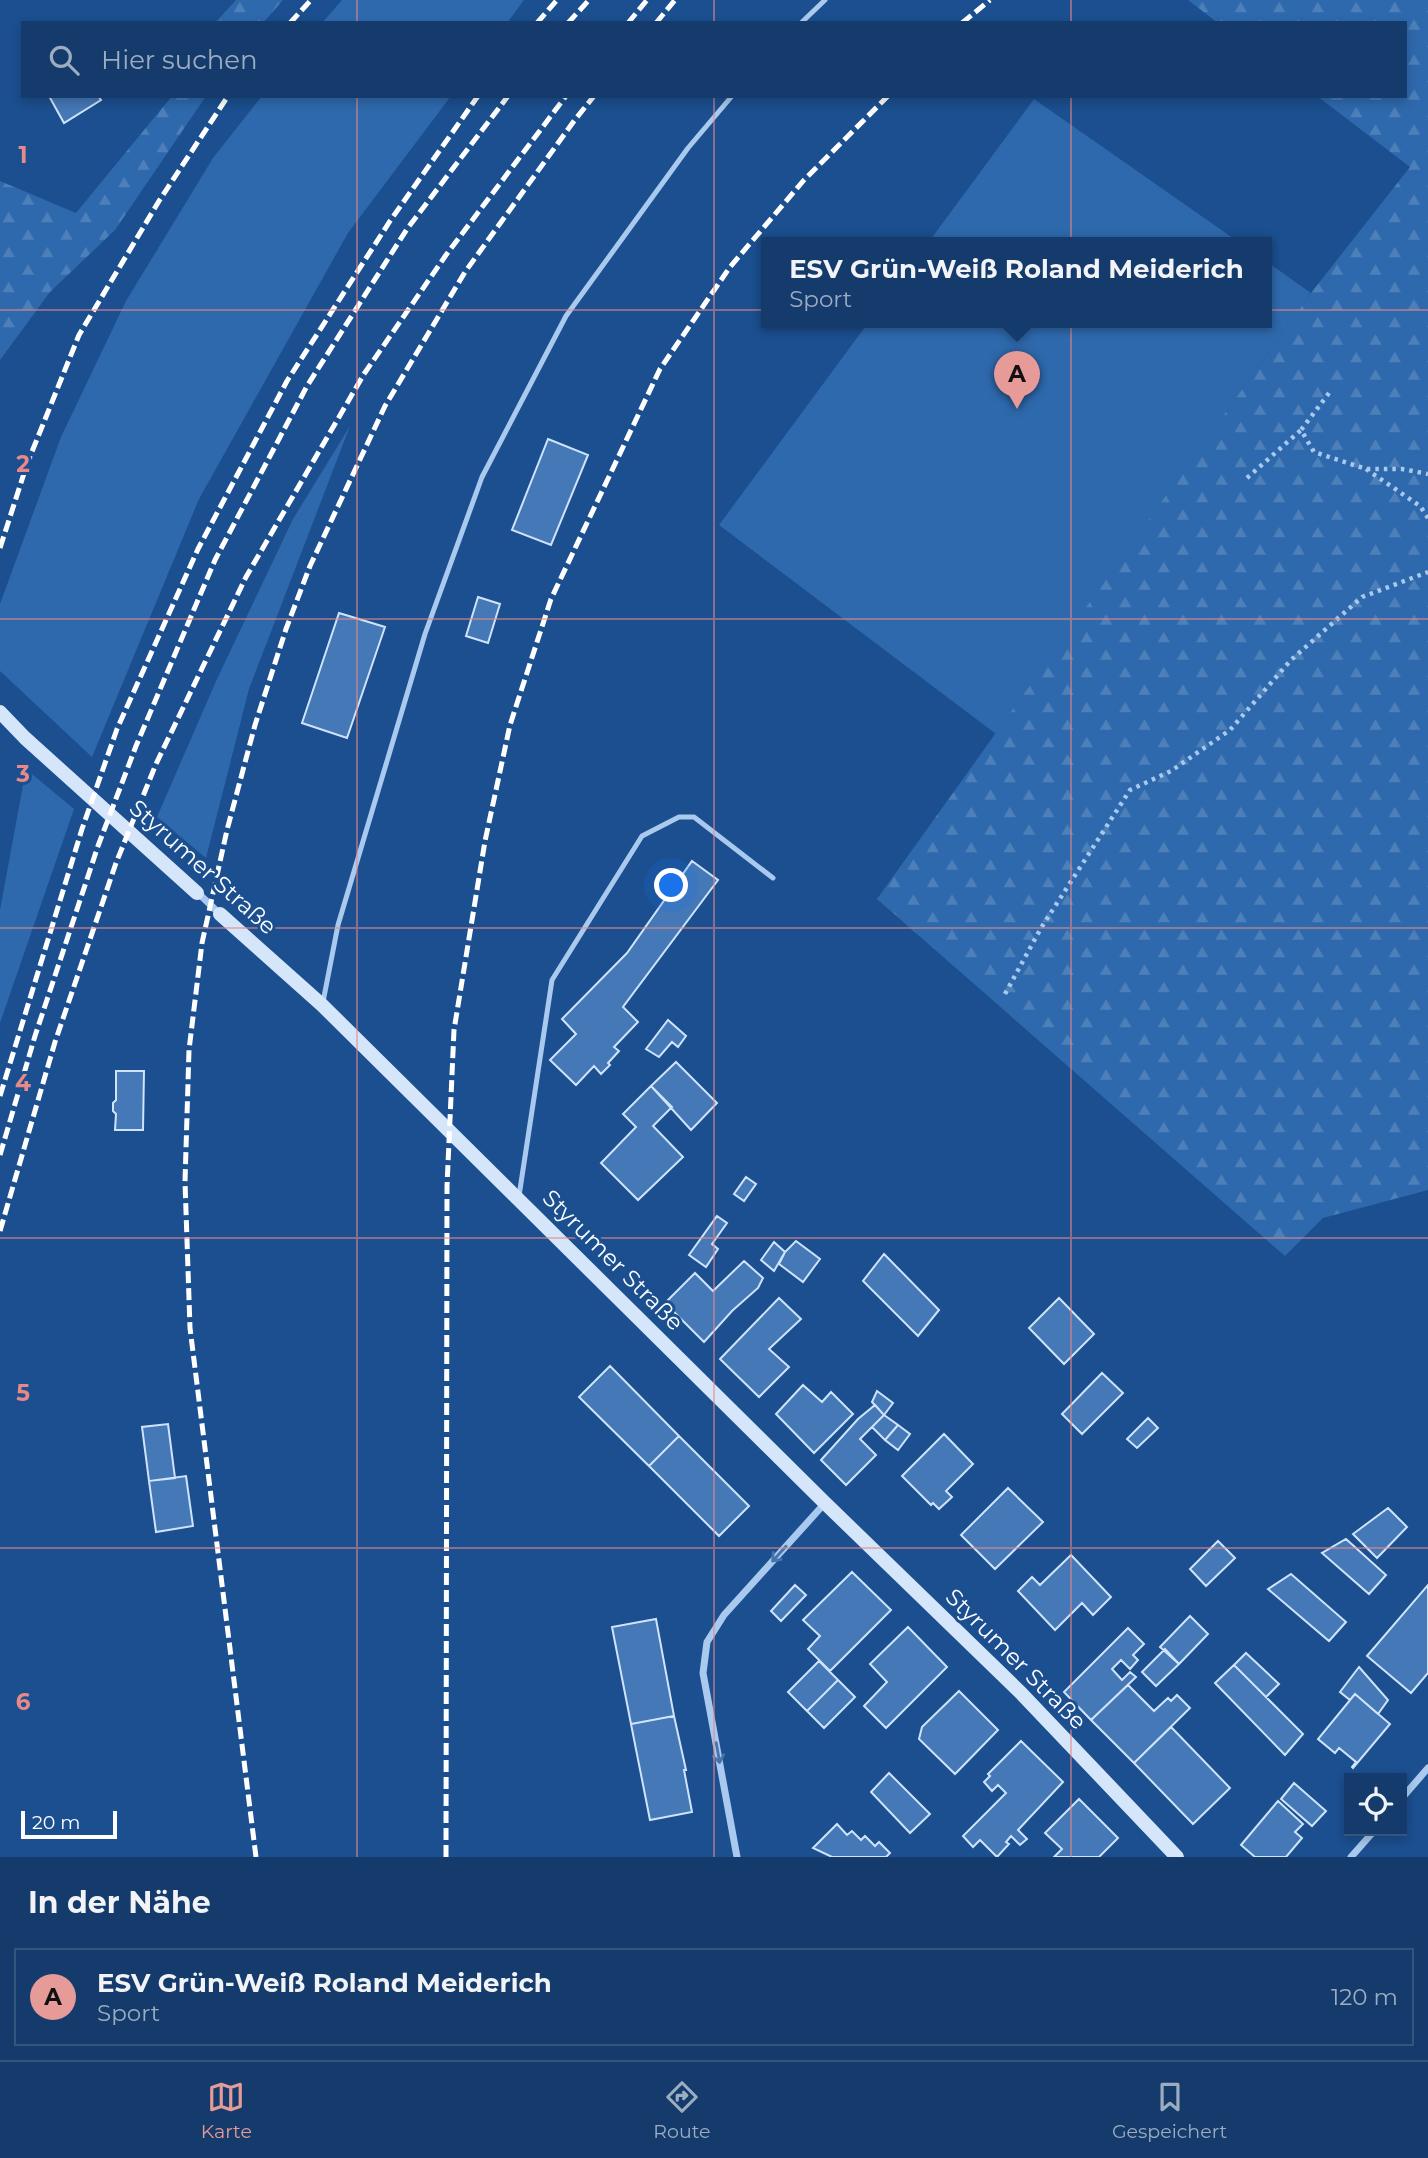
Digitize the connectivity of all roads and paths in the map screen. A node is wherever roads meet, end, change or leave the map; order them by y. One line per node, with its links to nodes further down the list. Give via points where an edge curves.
1 (825, 0): 2 (lane)
2 (803, 21)
3 (730, 98): 16 (lane, via 688,148 566,316 482,477 421,647 338,925)
4 (1329, 393): 5 (path)
5 (1301, 430): 6 (path, via 1314,452); 8 (path)
6 (1366, 469): 7 (path); 9 (path, via 1420,506)
7 (1428, 474)
8 (1247, 478)
9 (1428, 518)
10 (1428, 572): 15 (path, via 1362,597 1291,660 1230,730 1171,771 1130,790 1041,928)
11 (0, 712): 13 (street, Styrumer Straße)
12 (773, 878): 17 (lane, via 694,817 678,817 642,836 552,979)
13 (197, 893): 14 (street, Styrumer Straße)
14 (220, 914): 16 (street, Styrumer Straße)
15 (1005, 995)
16 (322, 1005): 17 (street, Styrumer Straße)
17 (518, 1199): 18 (street, Styrumer Straße)
18 (825, 1503): 22 (street, one-way to 22, via 724,1615 707,1642 703,1673); 23 (street, Styrumer Straße, via 1021,1693)
19 (1428, 1768): 20 (street)
20 (1407, 1792)
21 (1370, 1836): 24 (street)
22 (737, 1857)
23 (1177, 1857)
24 (1351, 1857)

